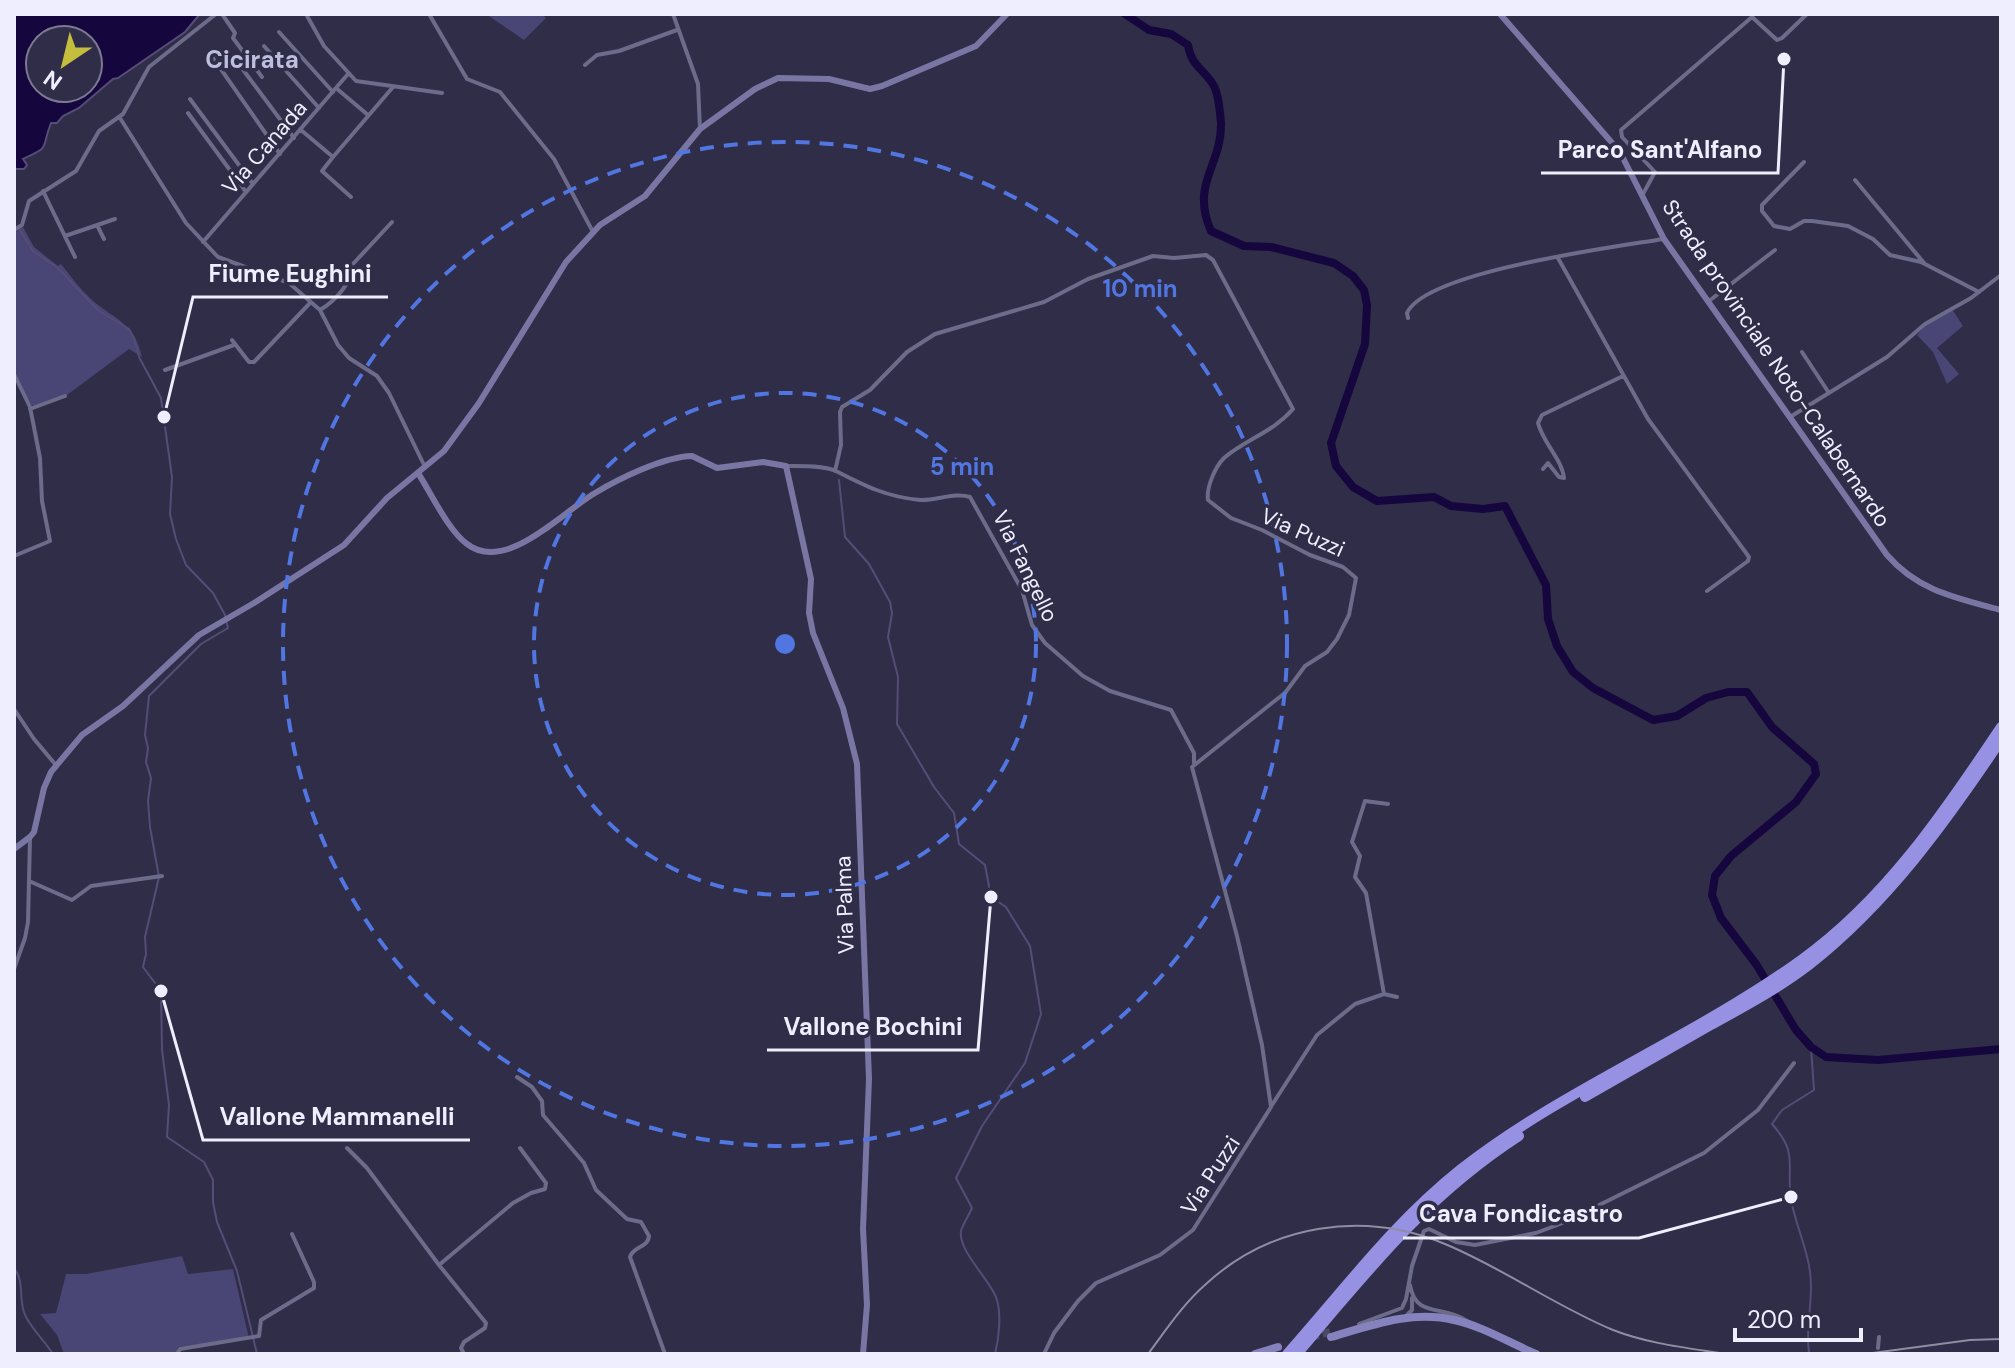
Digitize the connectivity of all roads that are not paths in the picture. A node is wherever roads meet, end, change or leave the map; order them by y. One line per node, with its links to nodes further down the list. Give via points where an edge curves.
1 (219, 14): 16 (street); 24 (street, via 149,67)
2 (306, 14): 15 (street)
3 (429, 14): 41 (street, via 469,81 500,92 554,159)
4 (673, 14): 9 (street)
5 (1007, 14): 25 (street, via 976,46 882,86 778,78)
6 (1500, 14): 35 (street, Strada provinciale Noto-Calabernardo, via 1620,152)
7 (1807, 14): 8 (street, via 1777,40)
8 (1750, 15): 35 (street, via 1621,130 1655,172)
9 (677, 30): 13 (street, via 597,55); 25 (street, via 698,84)
10 (279, 32): 18 (street)
11 (264, 46): 21 (street)
12 (211, 55): 28 (street)
13 (585, 65)
14 (241, 67): 27 (street)
15 (348, 74): 17 (street, via 359,82); 18 (street, Via Canada)
16 (262, 77)
17 (393, 87): 19 (street); 23 (street)
18 (335, 90): 21 (street, Via Canada); 23 (street)
19 (442, 93)
20 (190, 99): 32 (street)
21 (319, 108): 26 (street, Via Canada)
22 (188, 113): 34 (street)
23 (368, 115): 29 (street)
24 (120, 118): 33 (street, via 99,131 76,171); 45 (street)
25 (700, 129): 41 (street, via 645,196)
26 (301, 130): 27 (street, Via Canada); 29 (street)
27 (294, 138): 28 (street, Via Canada)
28 (280, 154): 32 (street, Via Canada)
29 (333, 157): 36 (street, via 322,171)
30 (1804, 162): 49 (street, via 1762,205 1774,226 1790,229 1812,221 1848,226 1890,255)
31 (1854, 181): 49 (street)
32 (253, 184): 34 (street, Via Canada)
33 (43, 191): 40 (street, via 29,201 22,225); 42 (street)
34 (246, 192): 45 (street, Via Canada)
35 (1642, 195): 44 (street, Strada provinciale Noto-Calabernardo)
36 (351, 197)
37 (115, 219): 39 (street)
38 (392, 222): 54 (street, via 352,265 352,276 331,303)
39 (97, 225): 42 (street); 43 (street)
40 (14, 230)
41 (593, 232): 65 (street, via 566,262 453,441)
42 (65, 236): 47 (street)
43 (104, 239)
44 (1664, 239): 48 (street); 52 (street, Strada provinciale Noto-Calabernardo)
45 (203, 242): 53 (street, via 223,261 289,283)
46 (1775, 250): 52 (street)
47 (75, 257)
48 (1558, 258): 55 (street, via 1453,282 1414,302); 59 (street)
49 (1923, 264): 51 (street)
50 (2001, 275): 51 (street)
51 (1979, 292): 60 (street)
52 (1707, 302): 63 (street, Strada provinciale Noto-Calabernardo)
53 (310, 303): 54 (street); 57 (street, via 254,362 233,342)
54 (320, 310): 65 (street, via 338,345 377,376 389,393)
55 (1408, 318)
56 (1802, 352): 60 (street)
57 (165, 370)
58 (14, 374): 62 (street)
59 (1623, 376): 66 (street, via 1542,415 1539,430 1564,478 1548,463); 70 (street, via 1666,445 1749,557)
60 (1829, 393): 63 (street)
61 (65, 396): 62 (street)
62 (30, 409): 69 (street, via 50,541)
63 (1788, 418): 71 (street, Strada provinciale Noto-Calabernardo, via 1900,570 1940,594)
64 (786, 466): 67 (street, Via Fangello); 68 (street, Via Fangello, via 763,462 723,468 692,456 670,460 597,491 536,534 492,553 462,540); 107 (street, Via Palma, via 811,579 813,633 843,708 857,764 869,1079)
65 (426, 467): 68 (street)
66 (1543, 469)
67 (835, 471): 75 (street, Via Fangello, via 886,494 924,500 970,497 1045,643 1110,691 1171,710); 75 (street, Via Puzzi, via 842,407 935,334 1044,302 1088,279 1153,256 1210,257 1293,409 1225,458 1208,500 1231,518 1343,567 1356,578 1346,624 1327,652 1305,666 1285,693)
68 (418, 473): 76 (street, via 344,545 199,635)
69 (14, 556)
70 (1707, 591)
71 (2001, 610)
72 (14, 709): 76 (street)
73 (2001, 727): 82 (highway, via 1905,861)
74 (2001, 740): 82 (highway, via 1910,865 1879,900)
75 (1194, 763): 88 (street, via 1262,1045)
76 (55, 764): 78 (street)
77 (1388, 804): 84 (street, via 1365,801 1352,842 1359,853 1355,877 1366,893)
78 (30, 837): 79 (street); 81 (street)
79 (14, 849)
80 (162, 876): 81 (street, via 91,886 72,900)
81 (29, 881): 83 (street, via 25,938)
82 (1805, 963): 92 (highway, via 1502,1139 1461,1169)
83 (14, 969)
84 (1384, 994): 85 (street); 88 (street, Via Puzzi, via 1355,1004 1317,1035)
85 (1397, 997)
86 (1794, 1063): 94 (street, via 1758,1110 1704,1153 1565,1222 1475,1245 1429,1229 1410,1273)
87 (517, 1077): 106 (street, via 542,1101 543,1115 584,1163 596,1190 627,1219 641,1222 649,1236 630,1257)
88 (1271, 1107): 108 (street, Via Puzzi, via 1193,1230 1160,1255 1096,1283 1054,1333)
89 (347, 1148): 93 (street)
90 (520, 1148): 93 (street, via 545,1189 513,1203)
91 (292, 1234): 104 (street, via 314,1288 261,1320 260,1334 253,1338 180,1349)
92 (1392, 1237): 102 (highway); 110 (highway)
93 (439, 1265): 105 (street, via 486,1323 462,1345)
94 (1409, 1299): 95 (street); 97 (street, via 1399,1310); 98 (street)
95 (1410, 1313): 96 (street); 97 (main road); 98 (main road, via 1445,1313); 99 (street)
96 (1442, 1318): 99 (main road, via 1405,1317); 100 (main road)
97 (1359, 1324): 99 (main road, via 1330,1335)
98 (1471, 1324): 100 (main road)
99 (1371, 1325)
100 (1488, 1333): 111 (main road)
101 (1879, 1337): 103 (street)
102 (1279, 1351): 109 (main road)
103 (1878, 1352)
104 (177, 1354)
105 (464, 1354)
106 (665, 1354)
107 (863, 1354)
108 (1044, 1354)
109 (1255, 1354)
110 (1297, 1354)
111 (1536, 1354)

